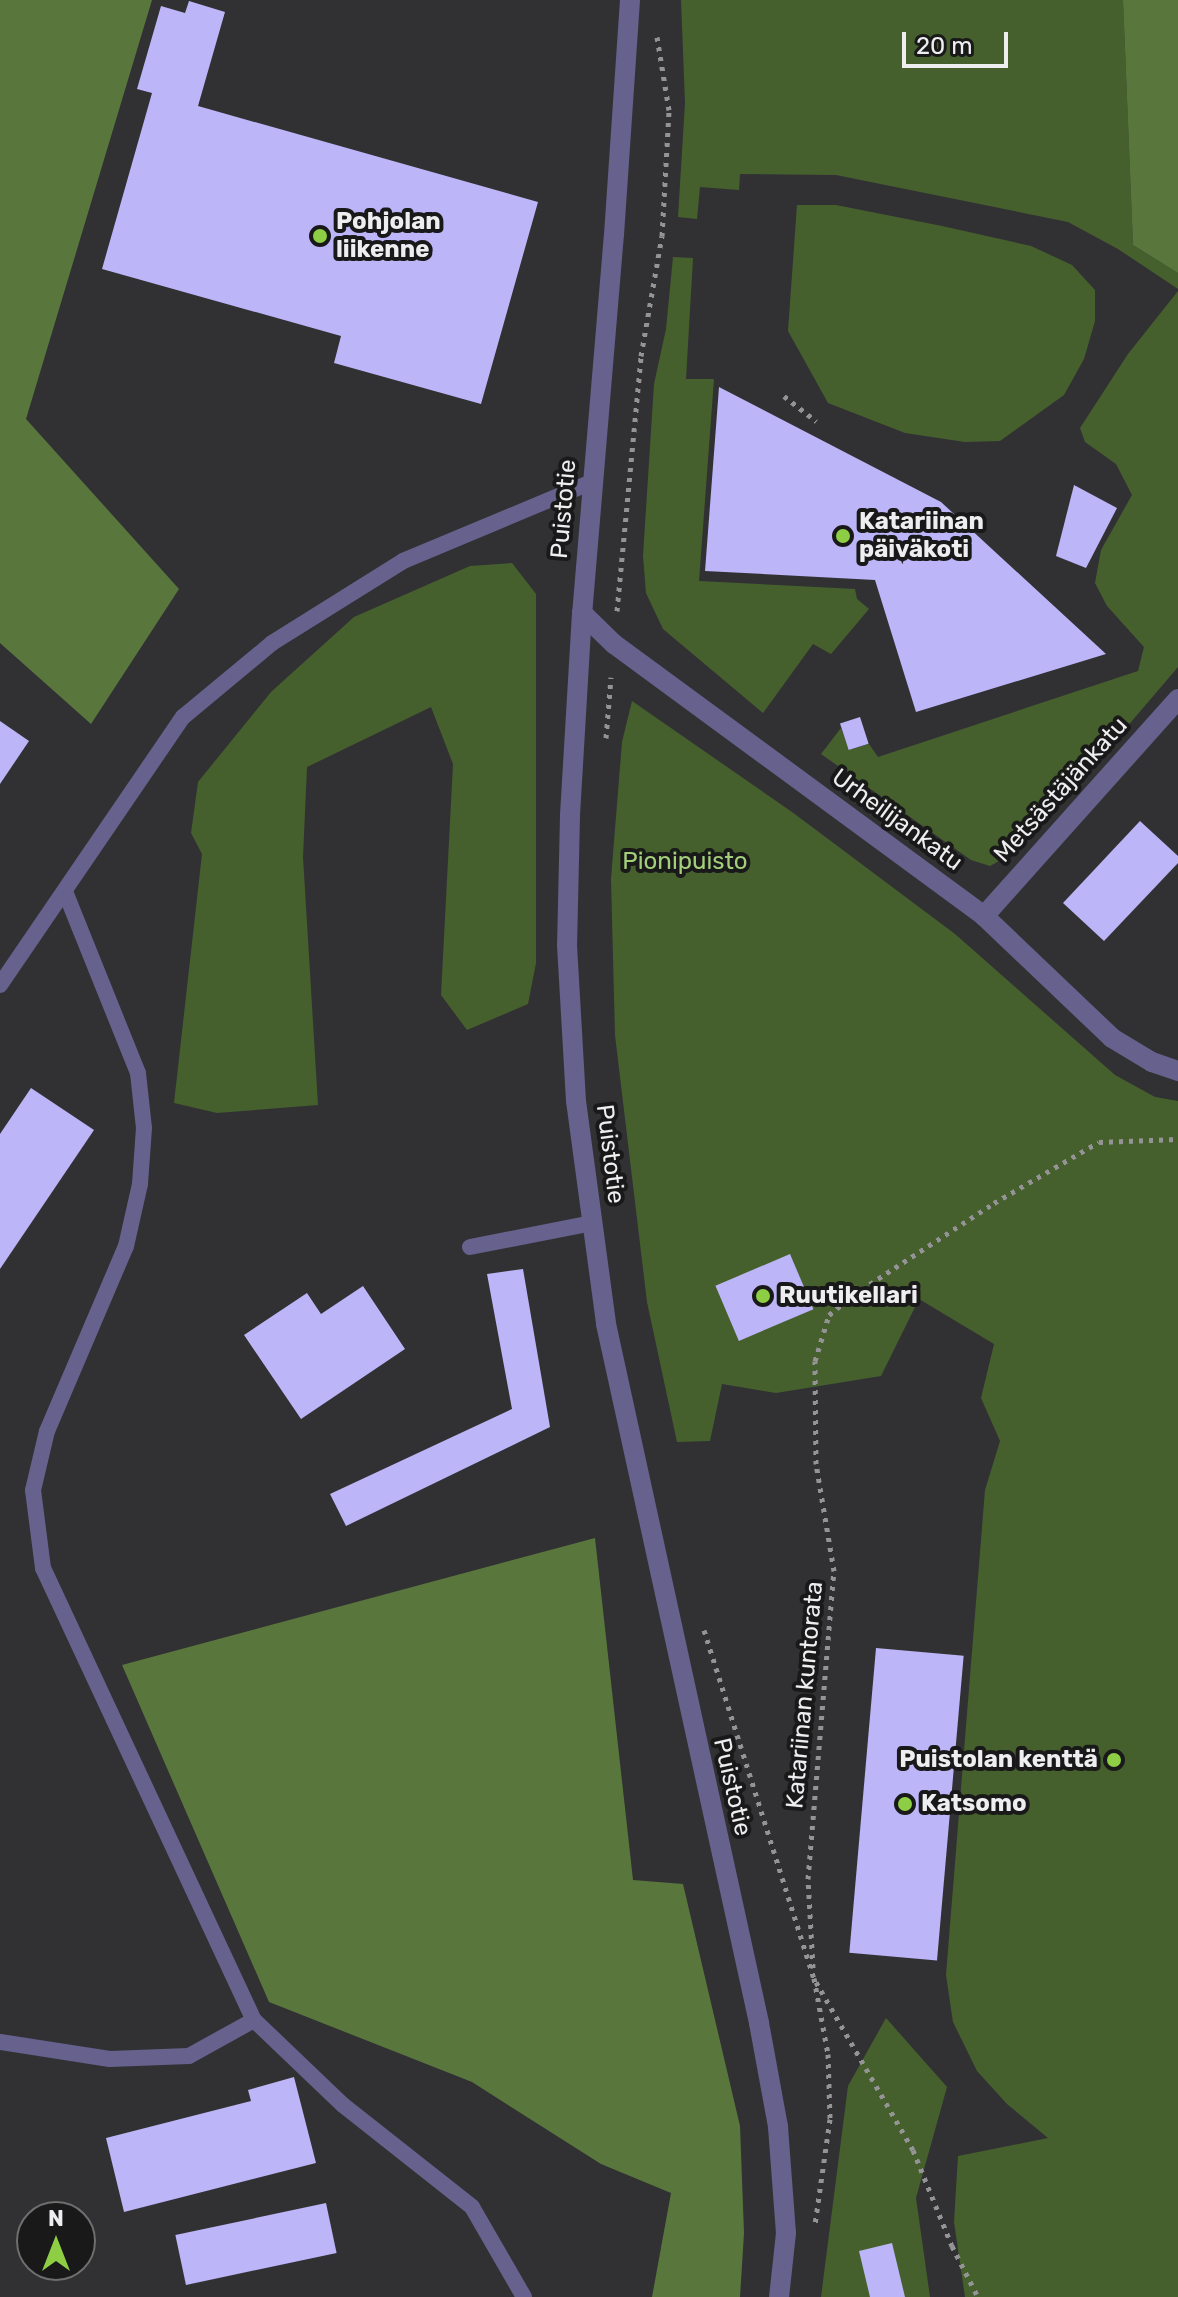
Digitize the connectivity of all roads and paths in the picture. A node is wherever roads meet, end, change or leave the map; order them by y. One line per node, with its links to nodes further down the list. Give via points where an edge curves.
1 (630, 0): 5 (street, Puistotie)
2 (658, 24): 7 (path, via 669,110 662,236 641,356)
3 (784, 396): 4 (path)
4 (816, 421)
5 (592, 482): 6 (street, Puistotie); 10 (lane, via 403,561 272,643 183,717)
6 (582, 613): 7 (street, Urheilijankatu); 15 (street, Puistotie, via 567,945 576,1101)
7 (614, 644): 9 (path); 11 (street, Urheilijankatu)
8 (1178, 699): 11 (street, Metsästäjänkatu)
9 (605, 750)
10 (66, 894): 12 (lane); 19 (lane, via 138,1073 144,1128 140,1184 126,1246 47,1431 33,1490 43,1568)
11 (984, 916): 13 (street, Urheilijankatu, via 1112,1038)
12 (0, 985)
13 (1178, 1071)
14 (1178, 1139): 18 (path, Katariinan kuntorata, via 1099,1142 994,1203 829,1315 815,1361 816,1464 834,1571 808,1879)
15 (592, 1223): 16 (lane); 23 (street, Puistotie, via 606,1324 778,2127 786,2233)
16 (470, 1247)
17 (700, 1617): 18 (path)
18 (814, 1978): 21 (path, via 828,2054 830,2119); 24 (path, Katariinan kuntorata, via 913,2150)
19 (254, 2020): 20 (lane, via 189,2056 110,2059); 22 (lane, via 343,2105 472,2207)
20 (0, 2042)
21 (813, 2240)
22 (524, 2297)
23 (779, 2297)
24 (978, 2297)

